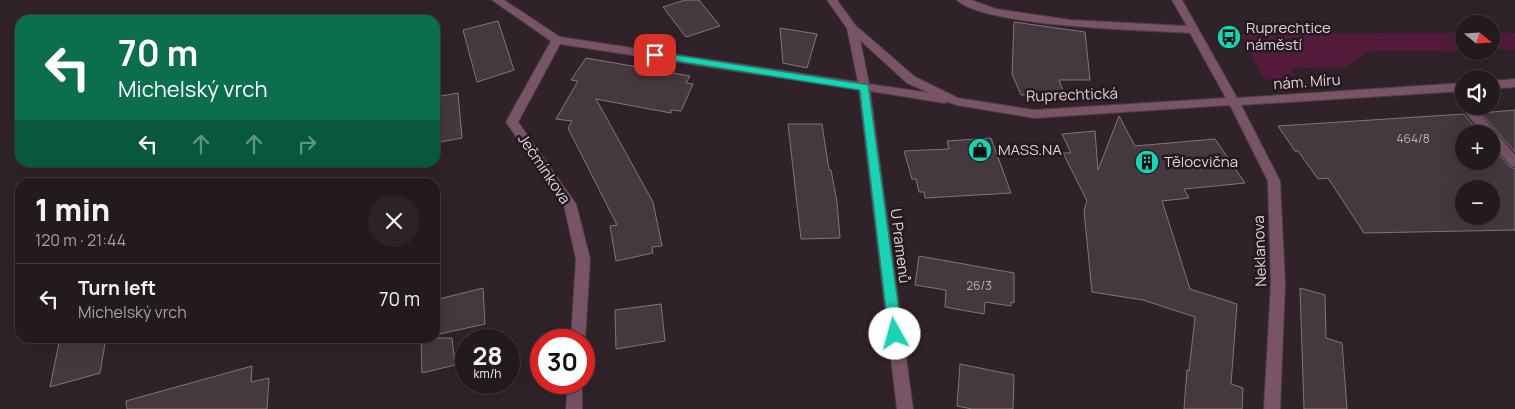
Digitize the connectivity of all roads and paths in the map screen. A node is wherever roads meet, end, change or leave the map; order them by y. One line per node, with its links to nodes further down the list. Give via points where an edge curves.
1 (497, 0): 7 (street)
2 (832, 0): 5 (street, Ruprechtická)
3 (962, 0): 6 (street, via 994,12 1071,23)
4 (1177, 0): 6 (street)
5 (852, 28): 10 (street, U Pramenů); 14 (street, Ruprechtická, via 911,80)
6 (1194, 30): 15 (street)
7 (557, 40): 10 (street); 20 (street, Ječmínkova, via 512,122 570,204 583,259)
8 (1515, 84): 9 (street)
9 (1500, 85)
10 (864, 87): 14 (street); 23 (street, U Pramenů)
11 (1451, 88): 12 (street, nám. Míru); 13 (street); 15 (street, nám. Míru)
12 (1455, 88)
13 (1455, 93)
14 (956, 101): 15 (street, Ruprechtická, via 1034,114)
15 (1233, 101): 24 (street, Neklanova, via 1274,181 1278,284)
16 (1474, 115): 17 (street)
17 (1483, 125)
18 (1500, 145): 19 (street)
19 (1515, 163)
20 (579, 329)
21 (575, 394): 22 (street)
22 (574, 409)
23 (904, 409)
24 (1272, 409)

